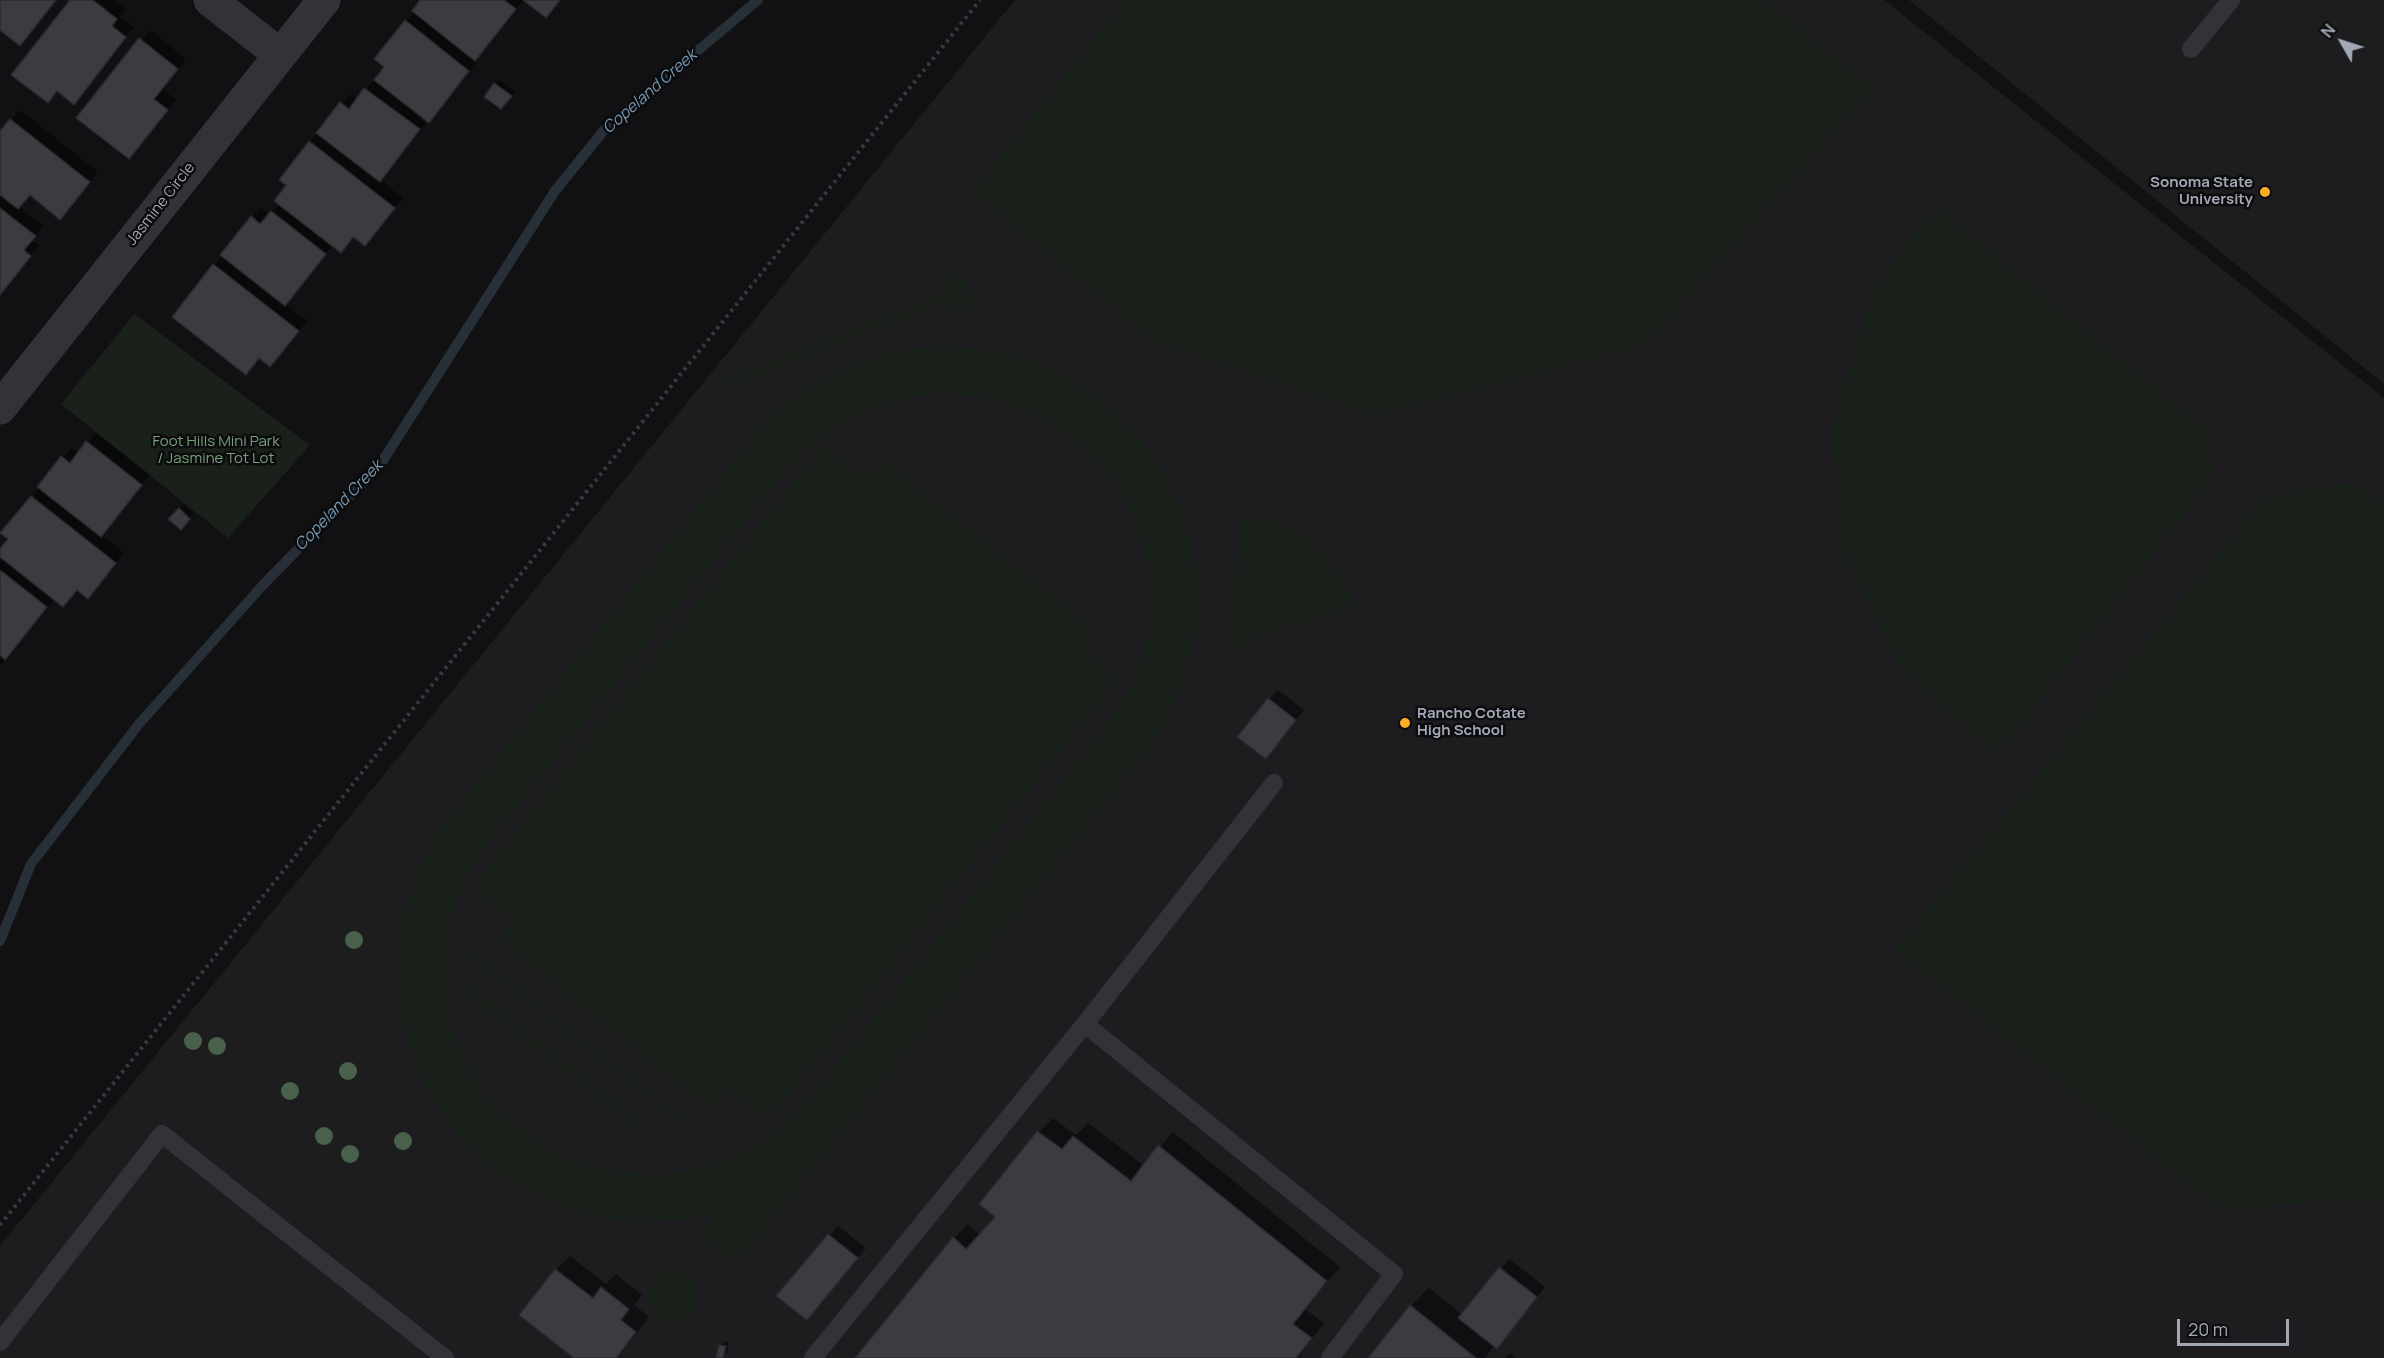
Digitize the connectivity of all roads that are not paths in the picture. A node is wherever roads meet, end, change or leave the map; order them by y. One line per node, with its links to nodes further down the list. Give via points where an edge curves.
1 (210, 0): 5 (street)
2 (324, 0): 5 (street, Jasmine Circle)
3 (2231, 0): 4 (lane)
4 (2191, 49)
5 (279, 54): 6 (street, Jasmine Circle)
6 (0, 408)
7 (1274, 783): 8 (lane)
8 (1085, 1024): 11 (lane); 12 (lane, via 1394,1274)
9 (0, 1342): 10 (lane, via 162,1134)
10 (445, 1358)
11 (813, 1358)
12 (1330, 1358)

